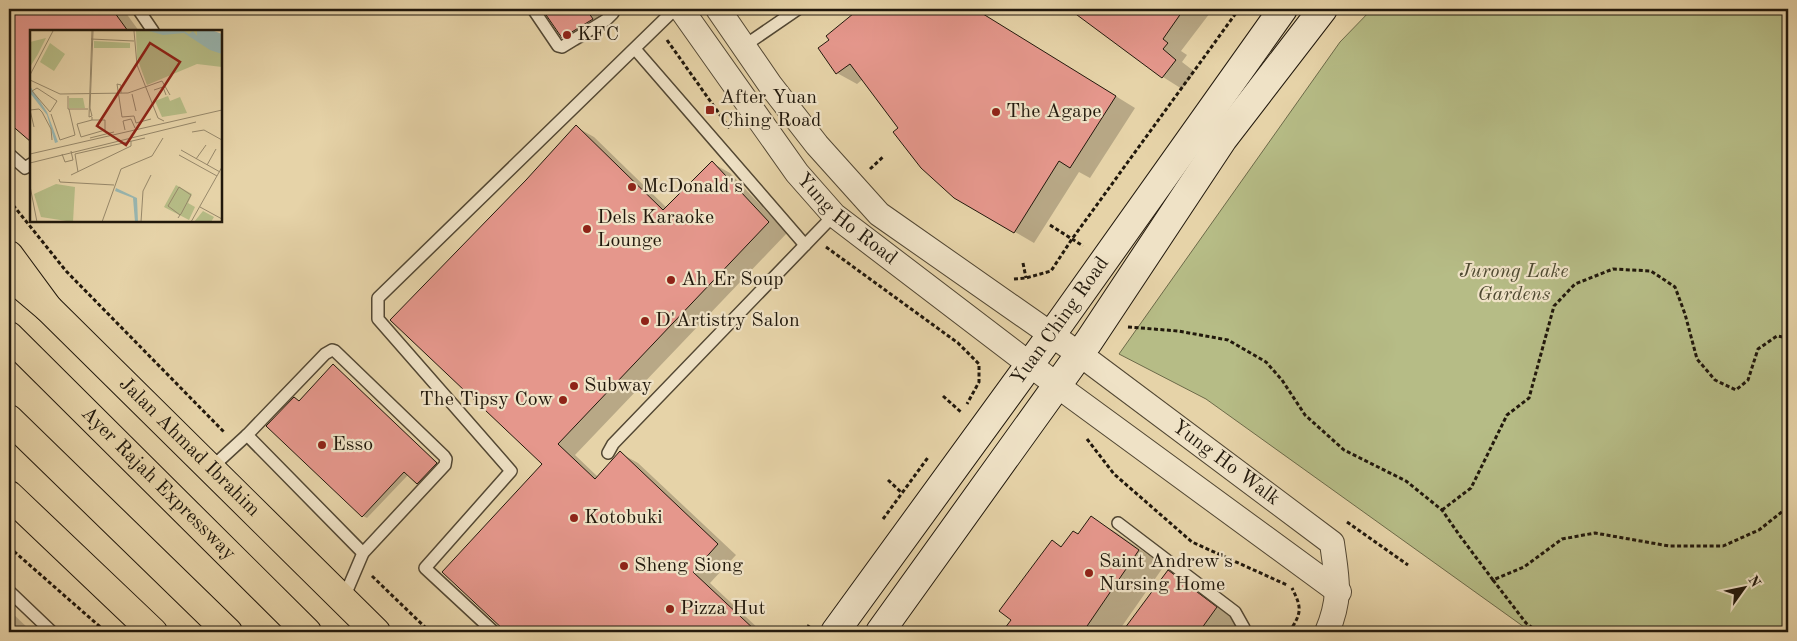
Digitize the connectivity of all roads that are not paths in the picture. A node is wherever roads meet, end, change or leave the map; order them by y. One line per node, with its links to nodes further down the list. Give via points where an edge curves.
1 (138, 9): 10 (lane)
2 (533, 9): 9 (lane, via 558,46 562,47)
3 (675, 9): 12 (lane)
4 (681, 9): 15 (street, Yung Ho Road, via 797,173)
5 (718, 9): 11 (street, Yung Ho Road)
6 (798, 9): 11 (lane)
7 (1283, 9): 20 (street, Yuan Ching Road)
8 (1323, 9): 22 (street, Yuan Ching Road, via 1223,139)
9 (613, 13)
10 (152, 30)
11 (744, 46): 20 (street, Yung Ho Road, via 818,145 879,214)
12 (635, 49): 16 (lane); 41 (lane, via 378,298 378,319 511,471 425,568)
13 (9, 154): 14 (lane, via 26,168)
14 (30, 165)
15 (834, 215): 16 (lane); 23 (street, Yung Ho Road)
16 (808, 241): 27 (lane, via 613,444)
17 (9, 255): 19 (main road, Jalan Ahmad Ibrahim)
18 (9, 274): 19 (main road)
19 (48, 308): 28 (main road, Jalan Ahmad Ibrahim)
20 (1052, 335): 22 (street, Yung Ho Road); 23 (street, Yuan Ching Road)
21 (9, 336): 39 (main road, Ayer Rajah Expressway)
22 (1079, 354): 24 (street, Yuan Ching Road); 33 (street, Yung Ho Walk, via 1332,543)
23 (1030, 365): 24 (street, Yung Ho Road); 35 (street, Yuan Ching Road)
24 (1056, 385): 33 (street, Yung Ho Walk); 42 (street, Yuan Ching Road)
25 (9, 419): 38 (main road)
26 (247, 435): 28 (lane); 31 (lane); 31 (lane, via 332,350 444,456 445,465)
27 (608, 453)
28 (210, 469): 34 (main road, Jalan Ahmad Ibrahim)
29 (9, 495): 37 (main road)
30 (1118, 523): 43 (lane, via 1235,612)
31 (361, 558): 34 (lane)
32 (9, 591): 36 (lane)
33 (1338, 592): 44 (street, Yung Ho Walk)
34 (343, 600): 40 (main road, Jalan Ahmad Ibrahim)
35 (822, 628)
36 (52, 632)
37 (152, 632)
38 (228, 632)
39 (307, 632)
40 (376, 632)
41 (494, 632)
42 (880, 632)
43 (1243, 632)
44 (1327, 632)

